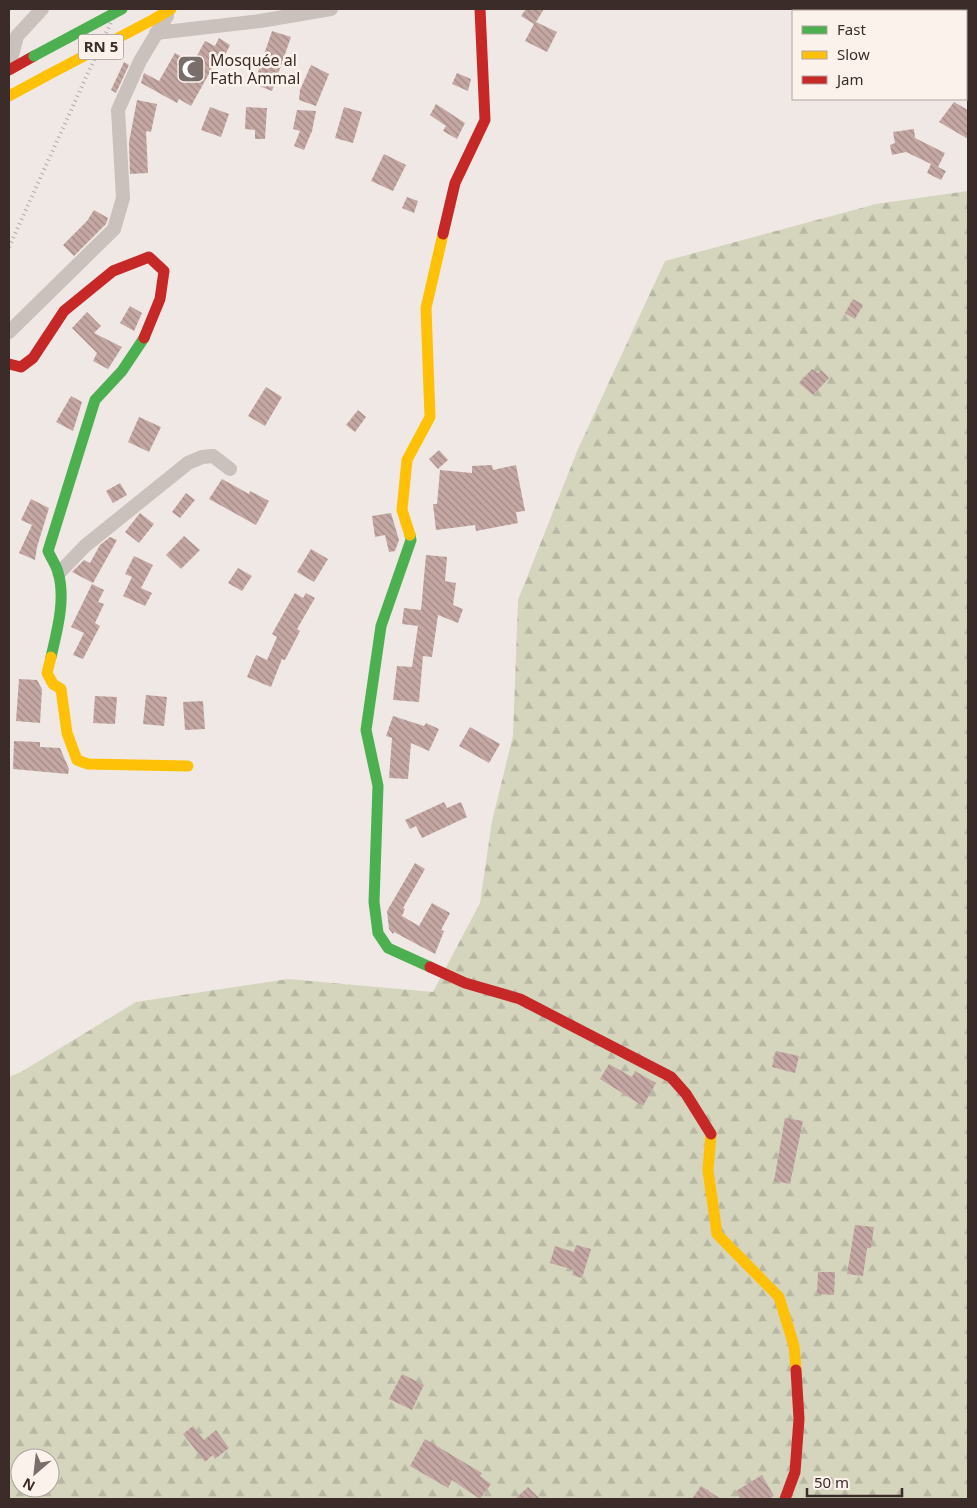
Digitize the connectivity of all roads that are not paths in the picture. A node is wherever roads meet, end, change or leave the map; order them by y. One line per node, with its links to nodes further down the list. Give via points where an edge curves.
1 (42, 9): 7 (street, via 18,36)
2 (122, 9): 7 (main road, RN 5, bridge)
3 (171, 9): 6 (street); 8 (main road, RN 5, bridge)
4 (331, 9): 6 (street)
5 (480, 9): 14 (main road, via 485,120 455,183 426,308 430,417 407,460 402,510 411,540 381,626 366,730 378,786 374,902 378,933 388,948 465,983 520,999 611,1045 670,1077 686,1094 711,1131 708,1170 717,1234 779,1297 794,1346 799,1419 795,1472)
6 (156, 33): 9 (street, via 118,110 122,198 114,229)
7 (9, 68)
8 (9, 96)
9 (9, 332)
10 (9, 364): 12 (main road, via 21,367 33,358 64,311 113,272 149,257 164,271 160,299 147,333 122,371 95,400 48,551)
11 (230, 469): 12 (street, via 214,456 188,463 99,534)
12 (59, 573): 13 (main road, via 56,634 47,673 53,684 61,689 67,733 78,760 88,764)
13 (188, 766)
14 (785, 1499)

